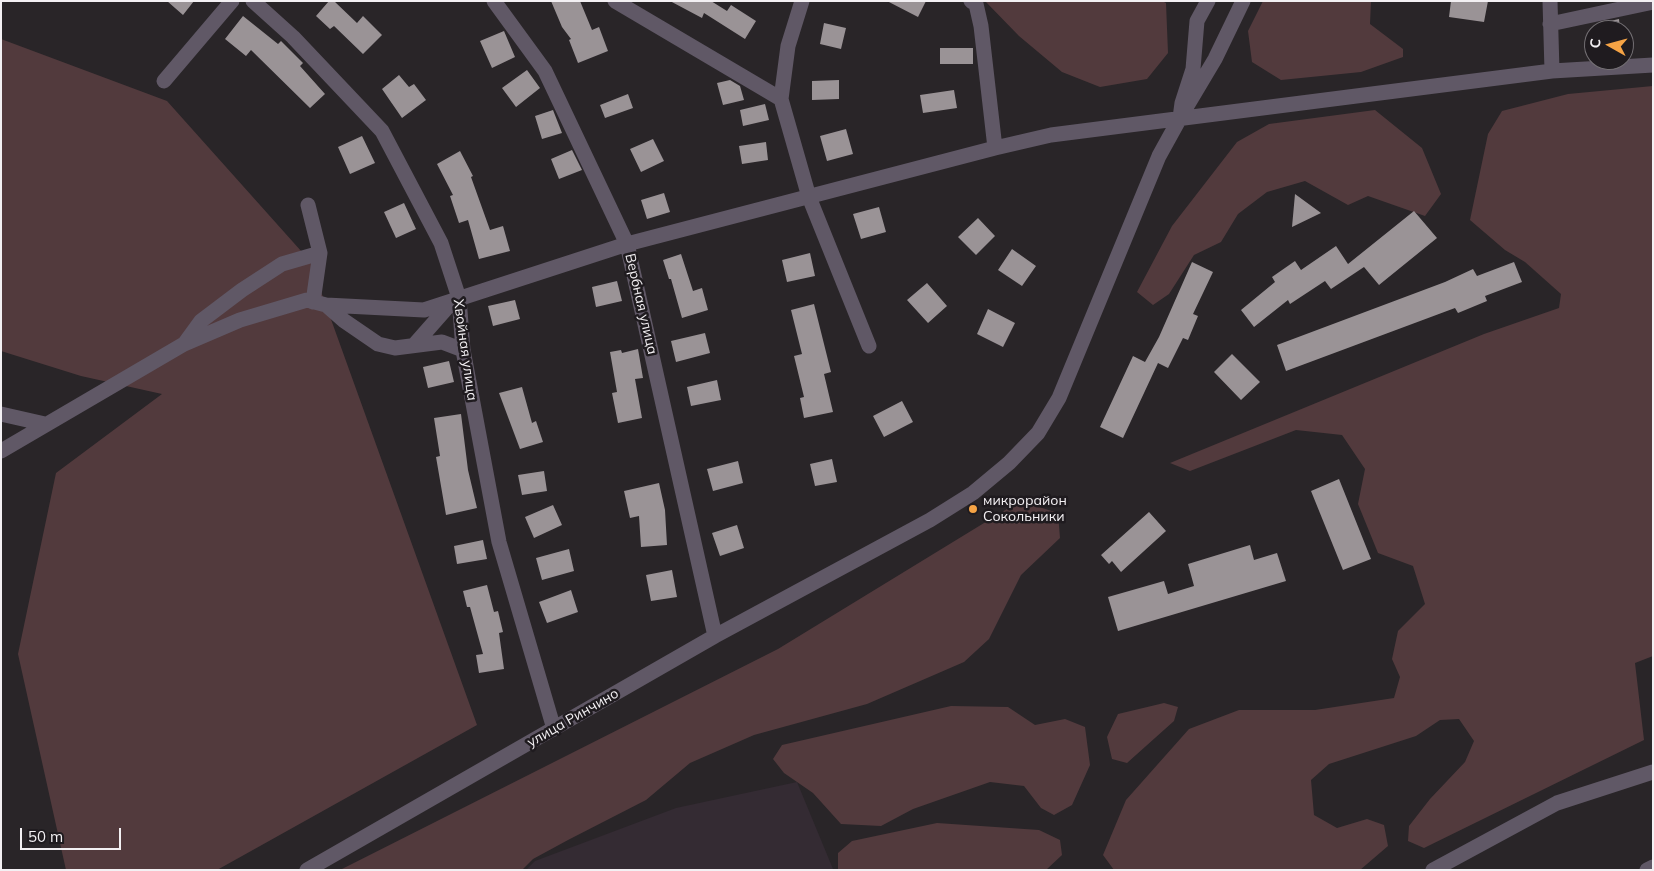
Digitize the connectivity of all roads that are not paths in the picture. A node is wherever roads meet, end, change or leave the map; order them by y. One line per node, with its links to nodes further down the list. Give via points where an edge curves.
1 (232, 1): 16 (street)
2 (253, 1): 24 (street, Хвойная улица, via 293,37 382,131 441,243)
3 (494, 1): 22 (street, Вербная улица, via 545,71)
4 (614, 1): 17 (street)
5 (802, 1): 17 (street, via 788,46)
6 (971, 1): 19 (street, via 976,4 981,26)
7 (1208, 1): 12 (street, via 1197,20)
8 (1243, 1): 13 (street, улица Ринчино)
9 (1550, 1): 11 (street)
10 (1653, 2): 11 (street)
11 (1550, 24): 15 (street)
12 (1193, 44): 13 (street); 18 (street, via 1192,69)
13 (1215, 59): 18 (street, улица Ринчино)
14 (1653, 65): 15 (street)
15 (1552, 71): 18 (street)
16 (164, 80)
17 (781, 99): 20 (street)
18 (1180, 118): 19 (street, via 1051,135); 35 (street, улица Ринчино, via 1159,156 1059,398 1038,433 973,493 930,520)
19 (995, 148): 20 (street)
20 (809, 197): 22 (street); 30 (street)
21 (308, 205): 23 (street)
22 (628, 244): 24 (street); 35 (street, Вербная улица)
23 (320, 253): 25 (street); 28 (street, via 282,264 242,290 201,321)
24 (456, 299): 25 (street, via 424,310); 26 (street, Хвойная улица); 27 (street)
25 (320, 303): 28 (street, via 307,300 240,320); 29 (street, via 378,344 395,348)
26 (460, 315): 27 (street); 31 (street, Хвойная улица)
27 (430, 327): 29 (street)
28 (184, 344): 33 (street)
29 (415, 344): 31 (street, via 442,342)
30 (869, 346)
31 (463, 350): 36 (street, Хвойная улица, via 499,542)
32 (1, 414): 33 (street)
33 (44, 424): 34 (street)
34 (1, 451)
35 (715, 636): 36 (street, улица Ринчино)
36 (554, 729): 39 (street, улица Ринчино)
37 (1653, 772): 40 (street, via 1557,803)
38 (1653, 867): 41 (street)
39 (307, 870)
40 (1433, 870)
41 (1647, 870)

